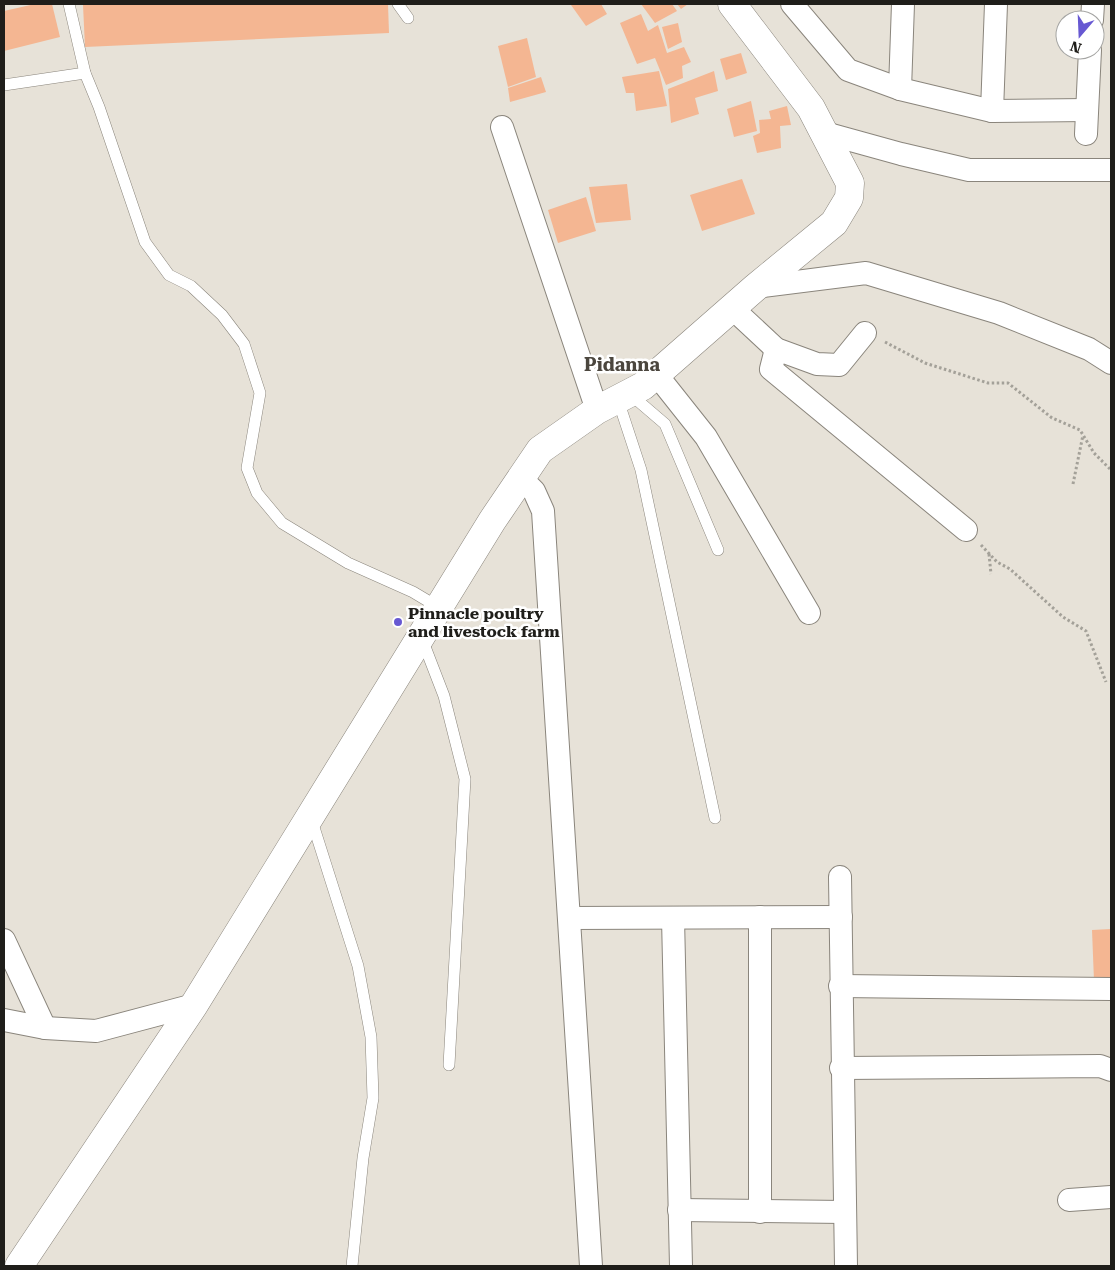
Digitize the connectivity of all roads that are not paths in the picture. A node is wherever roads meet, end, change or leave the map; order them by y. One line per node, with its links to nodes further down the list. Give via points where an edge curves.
1 (69, 4): 9 (lane)
2 (398, 4): 7 (lane)
3 (734, 4): 15 (street)
4 (792, 4): 11 (street, via 848,70)
5 (903, 4): 11 (street)
6 (996, 4): 13 (street)
7 (408, 18)
8 (1090, 60): 12 (street)
9 (85, 73): 10 (lane); 28 (lane, via 145,242 169,275 191,286 222,315 244,344 260,393 247,468 257,493 282,524 348,563)
10 (4, 85)
11 (900, 89): 13 (street)
12 (1087, 110): 13 (street); 16 (street)
13 (992, 111)
14 (502, 127): 24 (street)
15 (826, 133): 17 (street, via 968,170); 18 (street, via 850,183 849,198 834,223)
16 (1086, 134)
17 (1111, 170)
18 (756, 286): 19 (street); 22 (street, via 866,273 999,313 1089,349)
19 (732, 308): 21 (street); 23 (street)
20 (865, 333): 21 (street, via 838,365 817,364)
21 (776, 349): 26 (street, via 771,369)
22 (1111, 363)
23 (656, 374): 24 (street); 29 (street, via 706,438)
24 (615, 401): 25 (street, via 540,450); 27 (lane, via 665,424); 32 (lane, via 640,470)
25 (521, 478): 28 (street); 36 (street, via 534,491 543,511)
26 (966, 530)
27 (718, 550)
28 (438, 607): 30 (street)
29 (809, 613)
30 (420, 636): 31 (street); 44 (lane, via 444,696 465,779)
31 (311, 816): 41 (street); 53 (lane, via 358,966 370,1037 373,1098)
32 (715, 818)
33 (840, 877): 34 (street)
34 (841, 916): 35 (street); 39 (street)
35 (760, 917): 37 (street); 50 (street)
36 (570, 918): 37 (street); 54 (street)
37 (673, 918): 49 (street)
38 (4, 940): 43 (street)
39 (840, 986): 40 (street); 45 (street)
40 (1111, 989)
41 (194, 1005): 43 (street, via 96,1031); 52 (street)
42 (4, 1020): 43 (street)
43 (45, 1028)
44 (449, 1065)
45 (841, 1068): 46 (street, via 1100,1066); 51 (street)
46 (1111, 1070)
47 (1111, 1197): 48 (street)
48 (1069, 1200)
49 (679, 1210): 50 (street); 55 (street)
50 (760, 1212): 51 (street)
51 (844, 1212): 56 (street)
52 (19, 1266)
53 (352, 1266)
54 (591, 1266)
55 (681, 1266)
56 (846, 1266)

